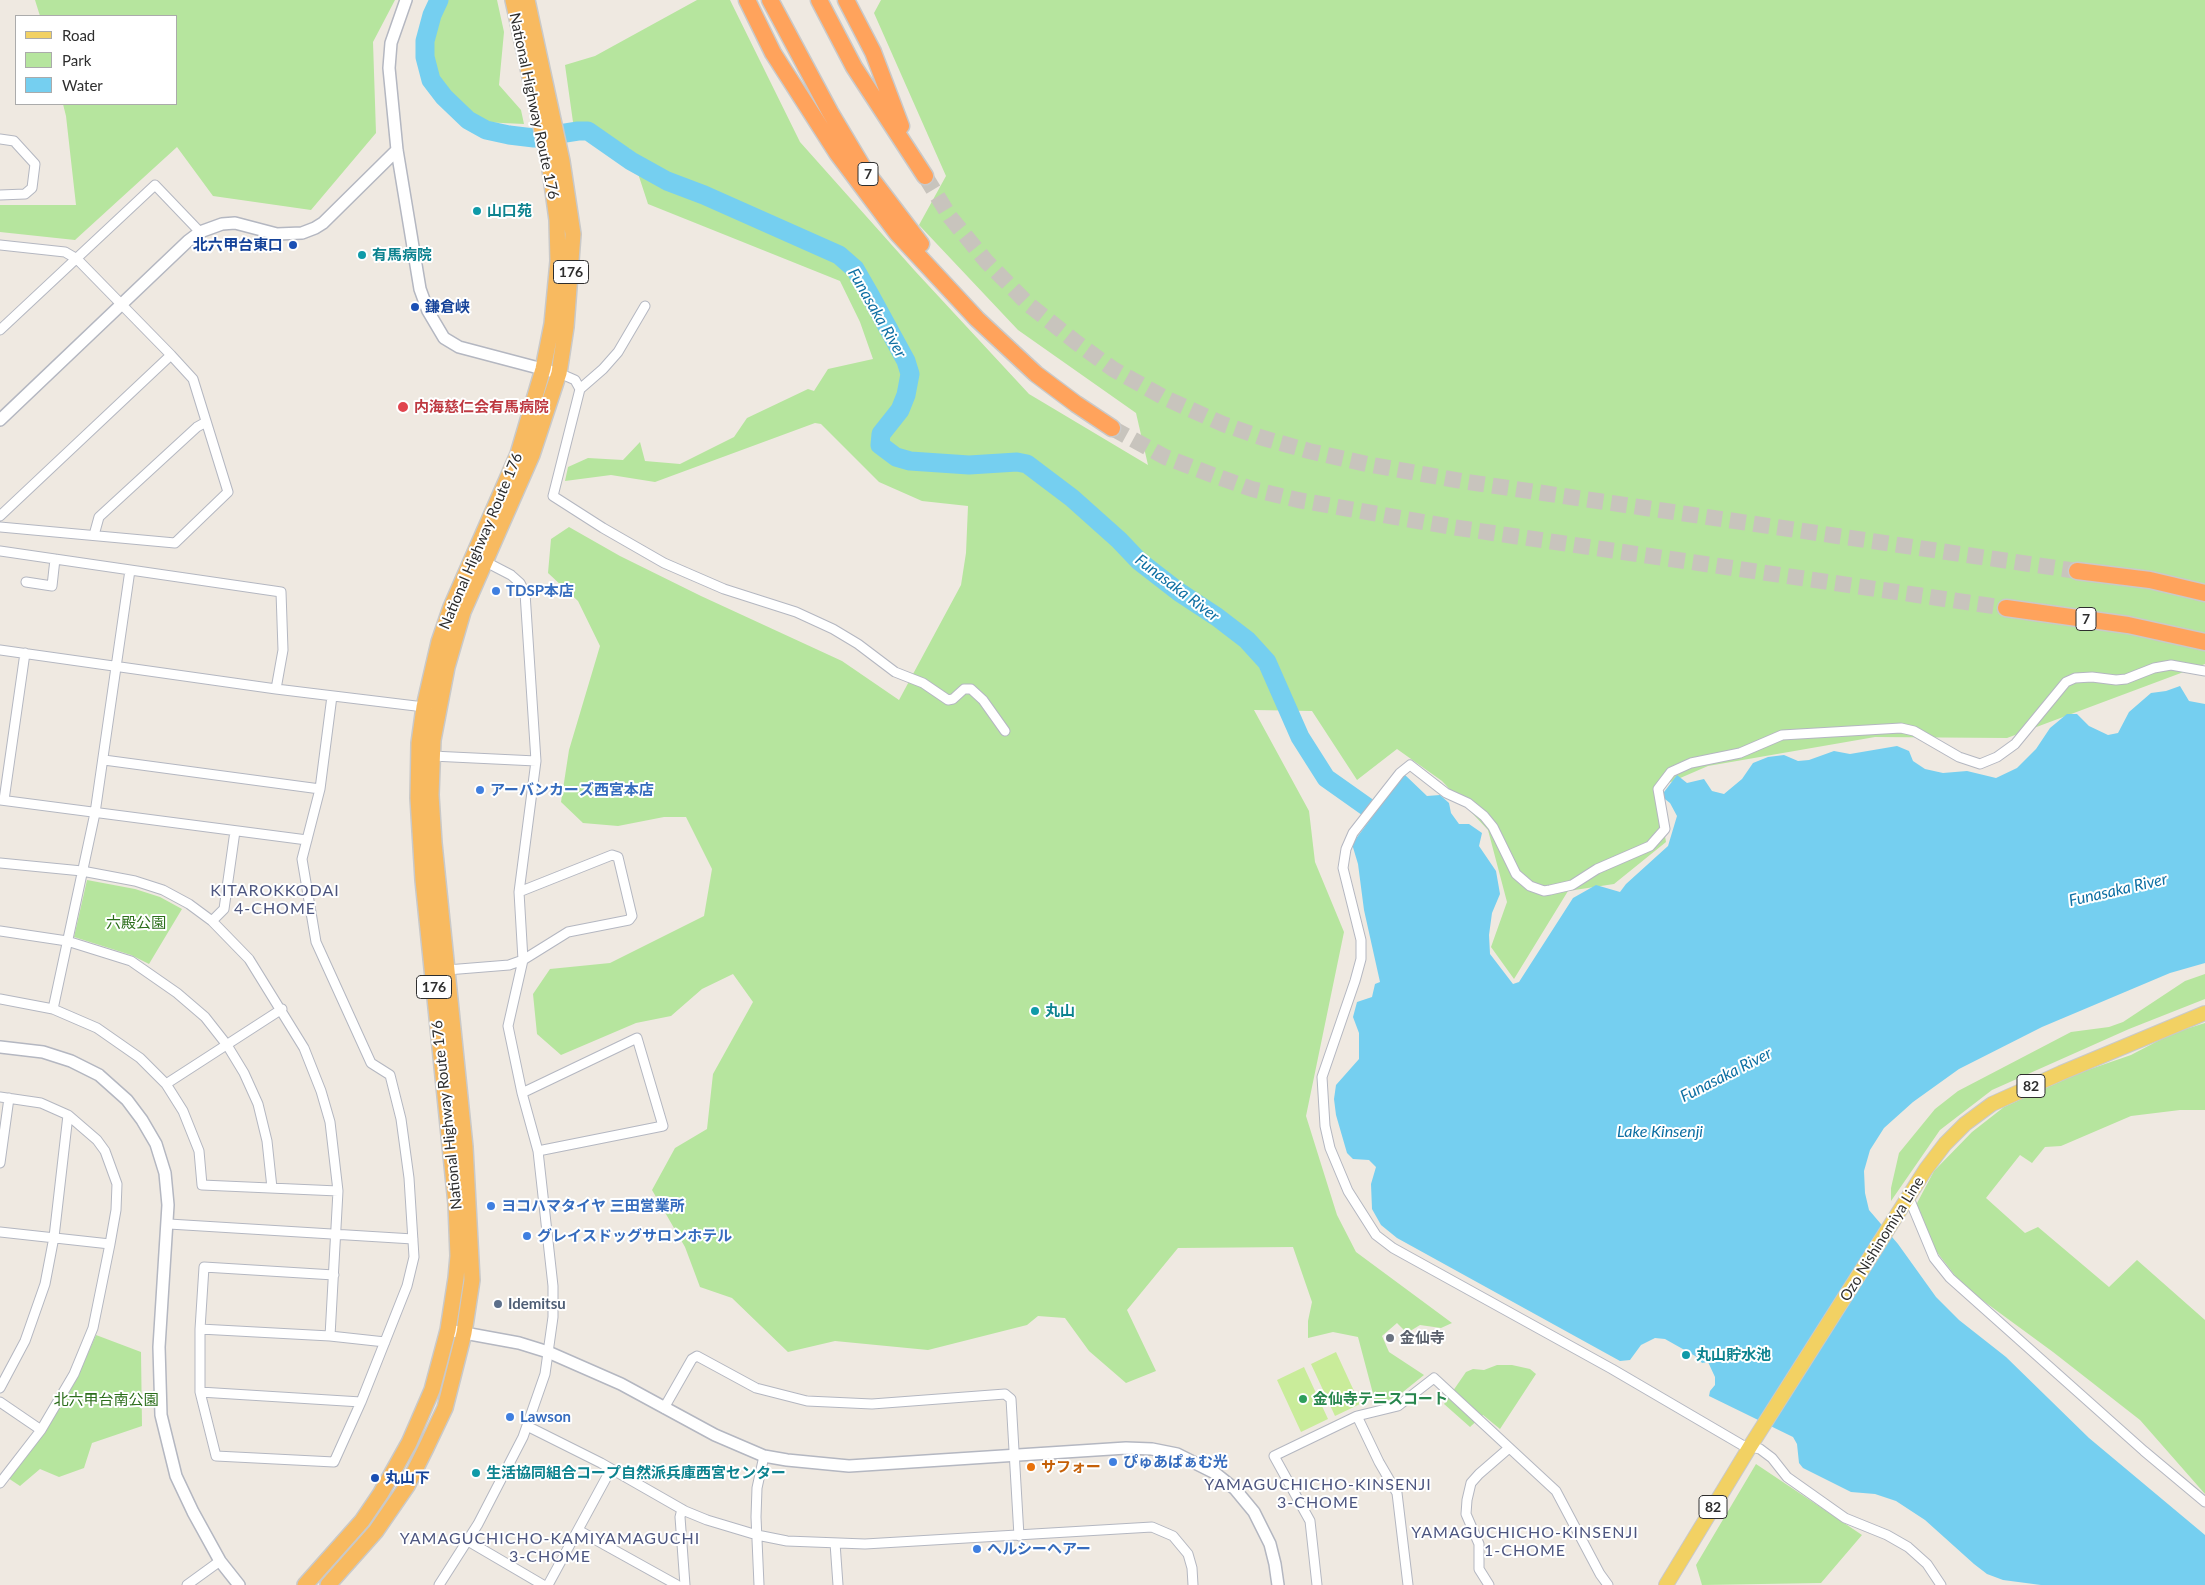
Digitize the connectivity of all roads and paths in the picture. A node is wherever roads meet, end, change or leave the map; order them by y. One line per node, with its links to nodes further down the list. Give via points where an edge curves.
1 (406, 0): 8 (street, via 391,43)
2 (747, 0): 18 (highway, via 773,53 837,153 897,233)
3 (770, 0): 18 (highway, 7, via 864,169)
4 (819, 0): 9 (highway, via 854,67)
5 (846, 0): 9 (highway, via 873,52)
6 (521, 5): 10 (highway, National Highway Route 176 / 176)
7 (0, 139): 12 (street, via 14,141 35,164 32,188 25,194)
8 (397, 150): 13 (street, via 324,223 315,228 302,233 277,234 235,223); 21 (street, via 420,289 432,322 444,338 459,348)
9 (911, 154): 11 (highway)
10 (557, 170): 21 (highway, National Highway Route 176 / 176, via 558,260 552,324); 22 (highway, National Highway Route 176 / 176, via 573,234)
11 (925, 176)
12 (0, 195)
13 (200, 232): 15 (street, via 155,184); 16 (street)
14 (0, 245): 15 (street, via 65,252)
15 (77, 259): 16 (street); 19 (street)
16 (121, 304): 20 (street); 24 (street)
17 (645, 306): 23 (street, via 618,352)
18 (977, 318): 26 (highway, 7, via 1036,374)
19 (0, 330)
20 (171, 355): 25 (street, via 193,379); 27 (street)
21 (543, 368): 22 (street); 45 (highway, National Highway Route 176 / 176, via 518,454 450,607)
22 (559, 373): 23 (street, via 576,380); 32 (highway, National Highway Route 176 / 176, via 532,455)
23 (580, 389): 46 (street, via 553,496 664,562 724,590 796,612 833,629 895,672 923,683 948,700 964,689 971,689)
24 (0, 420)
25 (206, 422): 29 (street, via 99,518); 29 (street, via 228,492 175,543)
26 (1112, 428)
27 (0, 516)
28 (0, 527): 29 (street)
29 (94, 535)
30 (0, 551): 31 (street)
31 (55, 559): 33 (street); 35 (street, via 52,586)
32 (484, 561): 47 (highway, National Highway Route 176 / 176, via 463,612 447,667); 49 (street, via 511,575 525,593)
33 (130, 570): 41 (street); 43 (street, via 281,592 283,650)
34 (2077, 570): 36 (highway, via 2150,580)
35 (26, 582)
36 (2204, 593)
37 (2006, 608): 38 (highway, 7, via 2165,632)
38 (2205, 642)
39 (0, 650): 40 (street)
40 (25, 653): 41 (street); 51 (street)
41 (118, 666): 43 (street); 48 (street)
42 (2205, 671): 99 (street, via 2172,665 2126,679 2092,676 2070,680 2015,744 1980,764 1959,757 1914,731 1901,728 1782,735 1740,753 1691,763 1671,772 1658,790 1664,829 1650,846 1597,869 1572,885 1550,890 1530,886 1516,874 1493,827 1484,816 1468,803 1446,793 1410,764 1353,833 1343,868 1361,940 1361,959 1322,1077 1325,1126 1330,1148 1348,1191 1376,1235 1742,1445)
43 (276, 689): 44 (street)
44 (332, 696): 45 (street); 50 (street)
45 (424, 707): 86 (highway, National Highway Route 176 / 176, via 418,798 423,880 458,1231)
46 (1005, 731)
47 (432, 756): 49 (street); 62 (highway, National Highway Route 176 / 176, via 430,795)
48 (104, 760): 50 (street); 52 (street)
49 (536, 761): 57 (street)
50 (320, 788): 54 (street)
51 (2, 800): 52 (street)
52 (95, 813): 53 (street); 56 (street)
53 (234, 831): 54 (street); 58 (street, via 224,910)
54 (307, 840): 82 (street, via 302,860 316,942 371,1063 390,1076 401,1119)
55 (0, 862): 56 (street)
56 (82, 871): 58 (street, via 163,890); 60 (street)
57 (519, 892): 61 (street); 61 (street, via 612,855 618,857 632,916 629,920 568,932)
58 (212, 922): 65 (street, via 250,959)
59 (0, 931): 60 (street)
60 (67, 941): 64 (street); 67 (street, via 131,961 177,993)
61 (523, 960): 62 (street, via 509,965); 70 (street, via 508,1026)
62 (447, 970): 87 (highway, National Highway Route 176 / 176, via 470,1224 472,1280)
63 (0, 999): 64 (street)
64 (53, 1008): 69 (street, via 119,1042)
65 (282, 1009): 67 (street); 76 (street, via 304,1048 321,1091 330,1122)
66 (2205, 1013): 77 (main road, Ozo Nishinomiya Line / 82, via 1992,1104 1945,1144)
67 (227, 1045): 69 (street); 75 (street, via 258,1104 267,1141)
68 (0, 1047): 78 (street, via 43,1052 71,1061 99,1075 127,1100 156,1144 165,1173)
69 (166, 1084): 75 (street, via 184,1112 199,1151 202,1185)
70 (522, 1093): 73 (street); 73 (street, via 637,1038 663,1126)
71 (4, 1098): 72 (street, via 41,1103); 74 (street)
72 (68, 1114): 81 (street); 83 (street, via 98,1140 117,1184)
73 (538, 1151): 90 (street, via 553,1286)
74 (0, 1163)
75 (272, 1188): 76 (street)
76 (338, 1191): 80 (street)
77 (1909, 1198): 99 (main road, Ozo Nishinomiya Line / 82); 105 (street, via 1934,1258 1950,1278)
78 (169, 1224): 80 (street); 112 (street, via 159,1347 161,1415 176,1476)
79 (0, 1232): 81 (street)
80 (337, 1234): 82 (street); 84 (street)
81 (54, 1237): 83 (street); 91 (street, via 45,1284 26,1341)
82 (413, 1239): 89 (street, via 414,1257 407,1286)
83 (110, 1244): 98 (street, via 93,1328 74,1374)
84 (334, 1275): 85 (street, via 204,1267); 88 (street)
85 (200, 1329): 88 (street); 92 (street)
86 (448, 1330): 87 (street); 115 (highway, National Highway Route 176 / 176, via 432,1390 386,1485 362,1521)
87 (464, 1333): 90 (street); 116 (highway, National Highway Route 176 / 176, via 444,1408 407,1486 376,1531)
88 (330, 1336): 89 (street)
89 (385, 1342): 94 (street)
90 (548, 1352): 95 (street, via 621,1384); 97 (street, via 545,1374)
91 (0, 1388)
92 (200, 1392): 94 (street); 94 (street, via 216,1456 334,1462)
93 (0, 1402): 98 (street)
94 (361, 1402)
95 (664, 1408): 101 (street); 102 (street, via 692,1359 697,1356 756,1388 807,1402 872,1404 1005,1394 1011,1399)
96 (1357, 1416): 100 (street, via 1398,1406 1434,1378); 126 (street, via 1274,1456 1310,1521); 127 (street, via 1397,1493)
97 (528, 1426): 103 (street); 110 (street)
98 (41, 1430): 104 (street)
99 (1751, 1445): 130 (main road, Ozo Nishinomiya Line / 82); 131 (street, via 1772,1458 1787,1477 1845,1518 1908,1547 1927,1564)
100 (1509, 1448): 128 (street, via 1478,1474 1471,1483 1467,1500 1466,1514 1479,1544 1479,1569); 129 (street, via 1556,1491)
101 (764, 1456): 102 (street, via 849,1466); 108 (street, via 757,1488)
102 (1015, 1456): 109 (street); 125 (street, via 1126,1448 1177,1454 1195,1462 1235,1489 1254,1512 1270,1544)
103 (611, 1469): 106 (street); 107 (street)
104 (0, 1483)
105 (2205, 1502)
106 (682, 1509): 108 (street, via 707,1520); 121 (street)
107 (578, 1530): 119 (street); 120 (street)
108 (757, 1534): 111 (street, via 787,1541); 122 (street)
109 (1019, 1536): 111 (street); 124 (street, via 1152,1527 1173,1536 1188,1554)
110 (468, 1541): 117 (street); 118 (street)
111 (835, 1543): 123 (street)
112 (220, 1561): 113 (street); 114 (street)
113 (187, 1585)
114 (239, 1585)
115 (305, 1585)
116 (328, 1585)
117 (439, 1585)
118 (544, 1585)
119 (548, 1585)
120 (677, 1585)
121 (685, 1585)
122 (760, 1585)
123 (838, 1585)
124 (1193, 1585)
125 (1278, 1585)
126 (1317, 1585)
127 (1408, 1585)
128 (1489, 1585)
129 (1608, 1585)
130 (1666, 1585)
131 (1941, 1585)

